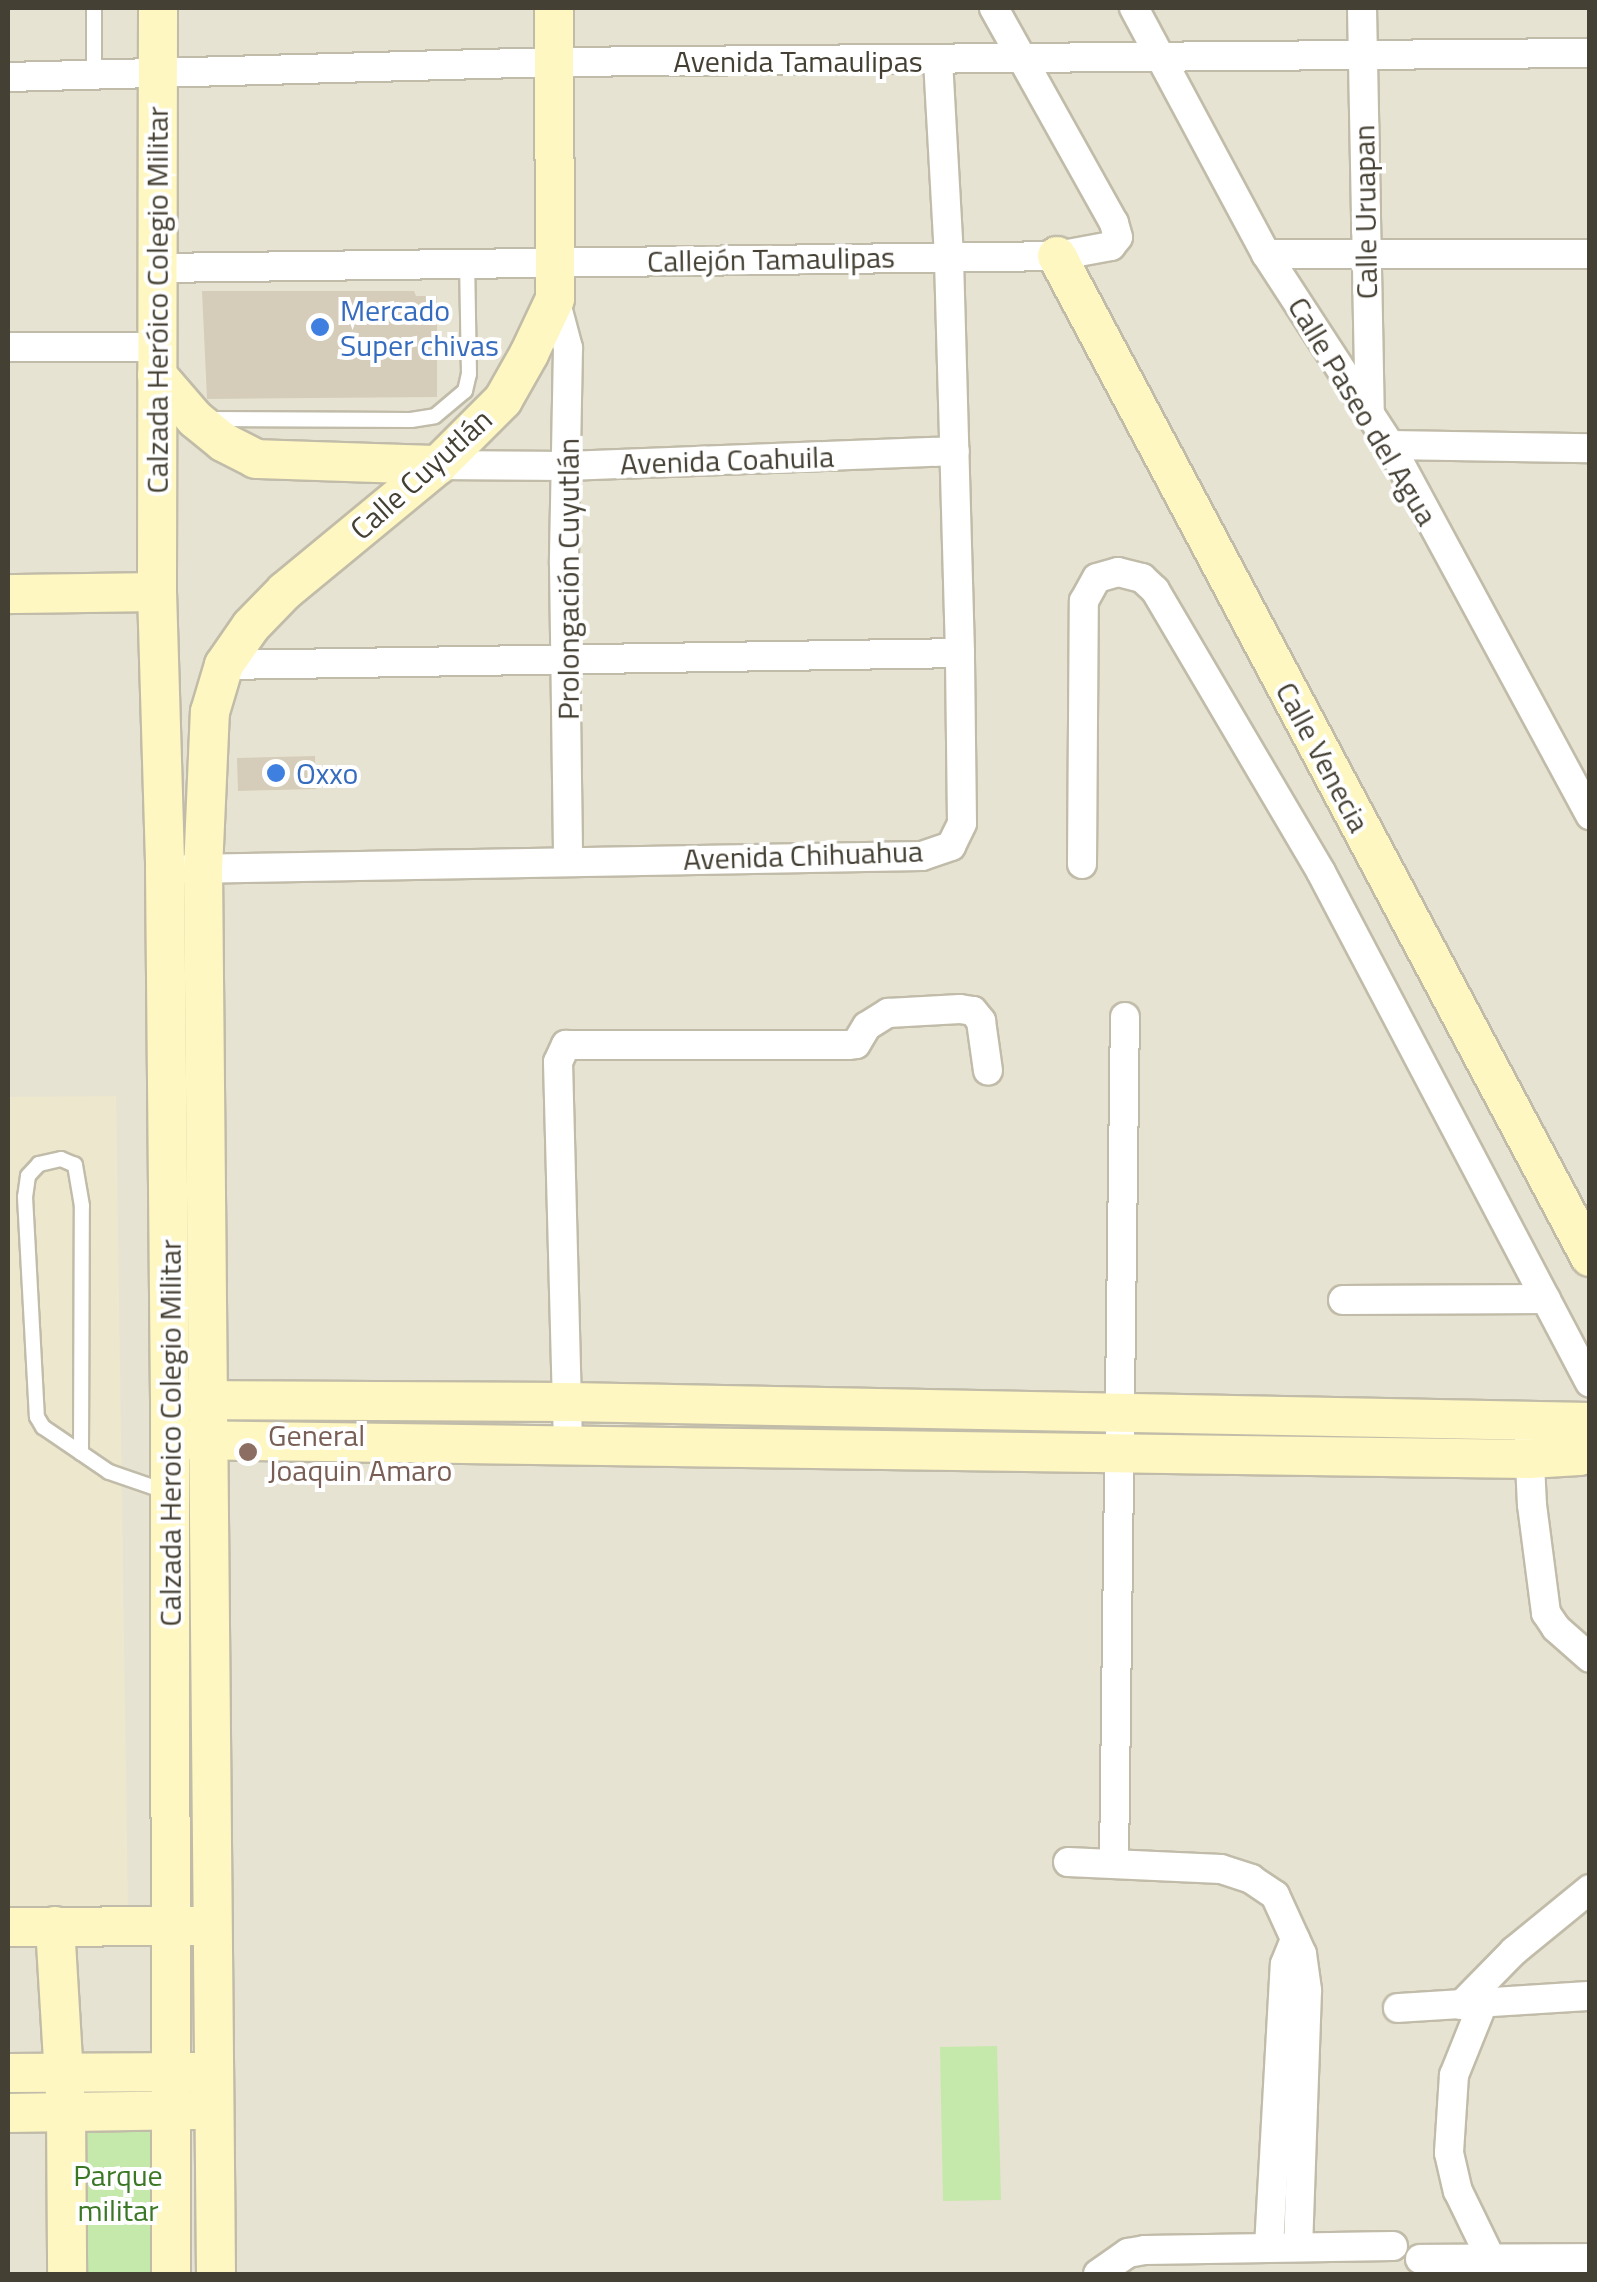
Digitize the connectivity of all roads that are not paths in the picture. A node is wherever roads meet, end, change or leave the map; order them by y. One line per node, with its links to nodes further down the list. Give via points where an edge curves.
1 (94, 8): 13 (lane)
2 (158, 8): 14 (street, Calzada Heróico Colegio Militar)
3 (554, 8): 12 (street, Calle Cuyutlán)
4 (994, 8): 10 (street, Callejón Tamaulipas)
5 (1134, 8): 9 (street, Calle Paseo del Agua)
6 (1362, 8): 7 (street, Calle Uruapan)
7 (1362, 52): 8 (street, Avenida Tamaulipas); 9 (street, Avenida Tamaulipas); 17 (street, Calle Uruapan)
8 (1590, 54)
9 (1159, 55): 10 (street, Avenida Tamaulipas); 16 (street, Calle Paseo del Agua)
10 (1021, 60): 11 (street, Avenida Tamaulipas); 19 (street, Callejón Tamaulipas, via 1118,237 1111,246)
11 (938, 61): 12 (street, Avenida Tamaulipas); 20 (street, Avenida Chihuahua)
12 (555, 62): 14 (street, Avenida Tamaulipas); 23 (street, Calle Cuyutlán)
13 (94, 75): 14 (street, Avenida Tamaulipas); 15 (street, Avenida Tamaulipas)
14 (158, 75): 22 (street, Calzada Heróico Colegio Militar)
15 (8, 76)
16 (1266, 254): 17 (street); 26 (street, Calle Paseo del Agua)
17 (1366, 254): 18 (street); 26 (street, Calle Uruapan)
18 (1590, 254)
19 (1056, 256): 20 (street, Callejón Tamaulipas); 45 (street, Calle Venecia)
20 (949, 257): 23 (street, Callejón Tamaulipas); 30 (street, Avenida Chihuahua)
21 (467, 263): 22 (street, Callejón Tamaulipas); 23 (street, Callejón Tamaulipas); 27 (lane, via 469,374 465,391 435,416)
22 (158, 268): 25 (street, Calzada Heróico Colegio Militar)
23 (556, 280): 31 (street, Calle Cuyutlán, via 503,400); 32 (street, Prolongación Cuyutlán, via 568,348)
24 (8, 347): 25 (street)
25 (157, 361): 27 (street); 34 (street, Calzada Heróico Colegio Militar)
26 (1370, 416): 28 (street, Calle Paseo del Agua)
27 (194, 419): 31 (street, via 256,459)
28 (1390, 445): 29 (street); 38 (street, Calle Paseo del Agua)
29 (1590, 448)
30 (956, 450): 32 (street, Avenida Coahuila); 35 (street, Avenida Chihuahua)
31 (438, 465): 32 (street, Avenida Coahuila); 37 (street, Calle Cuyutlán, via 285,591)
32 (566, 466): 36 (street, Prolongación Cuyutlán)
33 (8, 594): 34 (street)
34 (157, 606): 37 (street, via 188,667 198,675); 41 (street, Calzada Heroico Colegio Militar)
35 (960, 653): 36 (street); 39 (street, Avenida Chihuahua, via 962,823 952,846 922,856)
36 (566, 660): 37 (street); 39 (street, Prolongación Cuyutlán)
37 (223, 669): 42 (street, Calzada Heroico Colegio Militar, via 210,712)
38 (1590, 815)
39 (568, 860): 42 (street, Avenida Chihuahua)
40 (1082, 864): 47 (street, via 1084,600 1098,578 1118,572 1142,578 1175,623 1321,872)
41 (165, 869): 42 (street, Avenida Chihuahua); 49 (street, Calzada Heroico Colegio Militar)
42 (203, 870): 49 (street, Calzada Heroico Colegio Militar)
43 (1125, 1017): 55 (street)
44 (988, 1071): 51 (street, via 981,1021 973,1011 960,1010 888,1013 848,1045 566,1045 558,1062)
45 (1590, 1257)
46 (1343, 1300): 47 (street)
47 (1546, 1300): 48 (street)
48 (1590, 1384)
49 (188, 1400): 50 (street); 59 (street, Calzada Heroico Colegio Militar)
50 (283, 1400): 51 (street); 60 (street)
51 (568, 1402): 52 (street); 62 (street)
52 (695, 1404): 53 (street); 63 (street)
53 (872, 1407): 54 (street); 64 (street)
54 (1010, 1409): 55 (street); 65 (street)
55 (1118, 1412): 56 (street); 66 (street)
56 (1228, 1412): 57 (street); 68 (street)
57 (1529, 1421): 58 (street); 69 (street)
58 (1590, 1422)
59 (188, 1440): 60 (street); 70 (street, Calzada Heroico Colegio Militar); 76 (street, Calzada Heroico Colegio Militar)
60 (283, 1441): 62 (street)
61 (1590, 1443): 69 (street, via 1579,1456)
62 (568, 1444): 63 (street)
63 (692, 1445): 64 (street)
64 (873, 1447): 65 (street)
65 (1012, 1449): 66 (street)
66 (1117, 1450): 68 (street); 73 (street)
67 (81, 1453): 67 (lane, via 43,1427 34,1404 24,1197 28,1176 39,1164 61,1159 76,1165 82,1206); 70 (lane, via 136,1485)
68 (1228, 1453): 69 (street)
69 (1529, 1459): 71 (street, via 1546,1613)
70 (170, 1493): 78 (street, Calzada Heroico Colegio Militar)
71 (1590, 1658)
72 (1068, 1862): 73 (street)
73 (1114, 1863): 79 (street, via 1221,1869 1251,1879 1274,1895)
74 (1590, 1888): 81 (street, via 1514,1951)
75 (54, 1926): 77 (street); 78 (street); 83 (street)
76 (214, 1926): 78 (street); 86 (street, Calzada Heroico Colegio Militar)
77 (8, 1927)
78 (173, 1927): 84 (street, Calzada Heroico Colegio Militar)
79 (1296, 1939): 92 (street, via 1307,1991); 93 (street, via 1284,1964)
80 (1590, 1996): 81 (street)
81 (1472, 2004): 82 (street); 96 (street, via 1454,2075 1449,2133 1458,2191)
82 (1398, 2008)
83 (64, 2072): 84 (street); 85 (street); 89 (street)
84 (173, 2072): 86 (street); 87 (street, Calzada Heroico Colegio Militar)
85 (8, 2073)
86 (216, 2073): 88 (street, Calzada Heroico Colegio Militar)
87 (172, 2110): 88 (street); 89 (street); 98 (street, Calzada Heroico Colegio Militar)
88 (216, 2110): 99 (street, Calzada Heroico Colegio Militar)
89 (66, 2112): 90 (street); 97 (street)
90 (8, 2113)
91 (1393, 2246): 92 (street)
92 (1298, 2247): 93 (street)
93 (1269, 2248): 100 (street, via 1145,2250)
94 (1420, 2258): 96 (street)
95 (1590, 2258): 96 (street)
96 (1492, 2261)
97 (67, 2274)
98 (171, 2274)
99 (216, 2274)
100 (1098, 2274)

